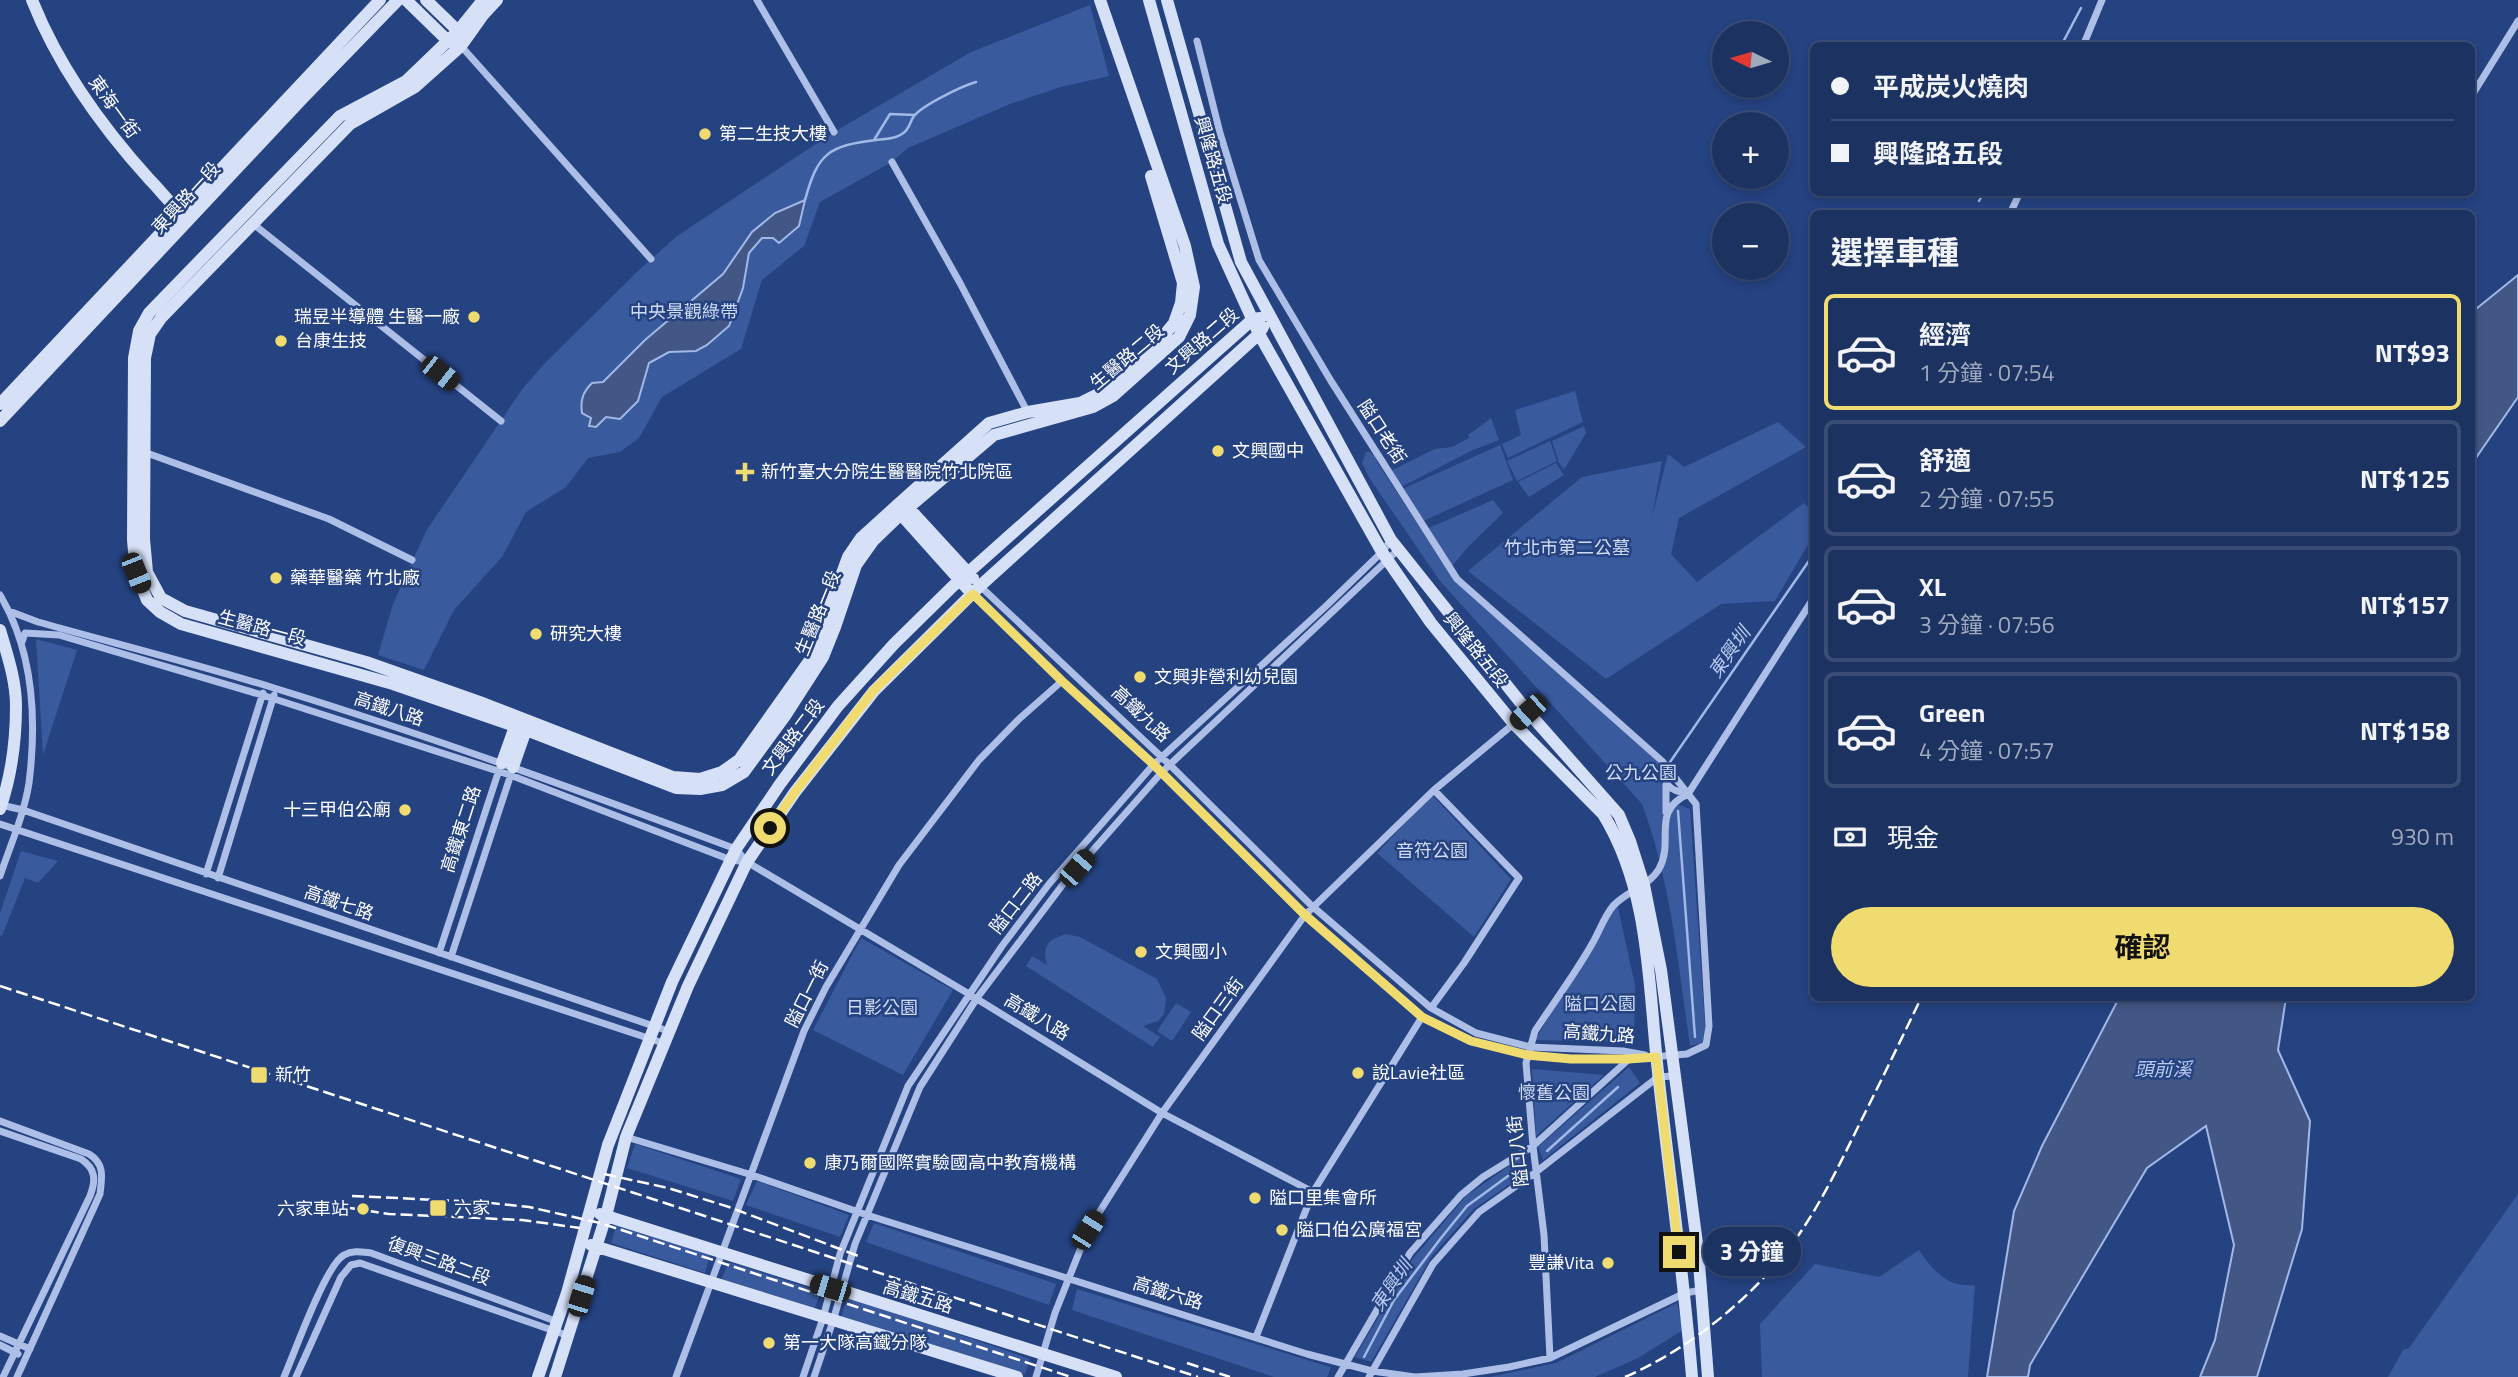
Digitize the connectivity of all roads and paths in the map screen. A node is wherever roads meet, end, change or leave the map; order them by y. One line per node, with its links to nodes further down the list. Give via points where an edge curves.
1 (32, 0): 23 (street, 東海一街, via 88,105)
2 (380, 0): 23 (street, 東興路一段)
3 (398, 0): 23 (street, 東興路一段)
4 (406, 0): 16 (street)
5 (426, 0): 15 (street)
6 (483, 0): 15 (street)
7 (497, 0): 19 (street)
8 (757, 0): 21 (street)
9 (1092, 0): 30 (street, 生醫路二段, via 1165,216 1183,283 1181,303 1174,323 1161,338 1102,393)
10 (1100, 0): 30 (street, 生醫路二段, via 1185,246 1194,286 1190,315 1179,337 1113,396 1072,414)
11 (1149, 0): 27 (street, 興隆路五段, via 1218,244)
12 (1167, 0): 26 (street, 興隆路五段, via 1241,262)
13 (2102, 0): 18 (street)
14 (2518, 21): 20 (street)
15 (458, 31): 16 (street); 19 (street)
16 (447, 40): 19 (street); 24 (street, 生醫路一段, via 406,81 341,116)
17 (1197, 41): 54 (street, 隘口老街, via 1259,260 1444,558 1458,579)
18 (2085, 42)
19 (461, 46): 24 (street, 生醫路一段, via 415,88 350,124); 25 (street)
20 (2475, 91)
21 (834, 132)
22 (892, 162): 30 (street)
23 (184, 216): 29 (street, 東興路一段); 32 (street, 東興路一段)
24 (247, 220): 31 (street); 33 (street, 生醫路一段, via 149,313 139,331 134,358)
25 (652, 259)
26 (1270, 315): 27 (street, 文興路二段); 28 (street, 文興路二段); 35 (street, 興隆路五段)
27 (1252, 319): 28 (street, 興隆路五段); 38 (street, 文興路二段)
28 (1259, 334): 36 (street, 興隆路五段); 39 (street, 文興路二段)
29 (0, 404)
30 (1030, 417): 34 (street, 生醫路二段, via 989,423)
31 (501, 421)
32 (0, 422)
33 (140, 451): 37 (street, via 329,519); 51 (street, 生醫路一段, via 133,540 136,573 147,600 160,612 181,624 290,647)
34 (902, 508): 38 (street, 高鐵九路); 51 (street, 生醫路一段, via 861,538 848,557 810,660 739,760 722,772 699,779 673,777)
35 (1395, 544): 36 (street, 隘口二路); 36 (street, 隘口二路); 50 (street, 興隆路五段)
36 (1385, 556): 52 (street, 興隆路五段, via 1431,623); 53 (street, 隘口二路); 56 (street, 隘口二路)
37 (412, 560)
38 (964, 575): 39 (street, 高鐵九路); 67 (street, 文興路二段, via 838,706)
39 (976, 590): 45 (street, 高鐵九路); 53 (street, 高鐵九路); 68 (street, 文興路二段, via 873,691)
40 (0, 595): 42 (street)
41 (1810, 604): 61 (street)
42 (9, 611): 44 (street); 46 (street, 高鐵八路)
43 (0, 630): 62 (street, via 16,704 8,780)
44 (22, 642): 48 (street, 高鐵八路, via 25,633 59,635); 63 (street, via 33,706)
45 (1062, 681): 55 (street, 高鐵九路); 75 (street, 隘口一街, via 979,760 899,865)
46 (265, 685): 47 (street, 高鐵八路); 48 (street)
47 (276, 688): 49 (street); 57 (street, 高鐵八路)
48 (262, 695): 49 (street, 高鐵八路); 69 (street)
49 (272, 698): 57 (street, 高鐵八路); 71 (street)
50 (1528, 712): 52 (street, 隘口三街); 72 (street, 興隆路五段, via 1619,816 1630,841)
51 (522, 724): 57 (street, 高鐵東二路)
52 (1514, 724): 60 (street, 隘口三街); 72 (street, 興隆路五段, via 1602,814)
53 (1162, 757): 55 (street, 隘口二路); 56 (street, 高鐵九路)
54 (1662, 761): 59 (street); 61 (street, 隘口老街)
55 (1153, 764): 58 (street, 高鐵九路); 78 (street, 隘口二路, via 1049,884)
56 (1170, 765): 58 (street, 隘口二路); 73 (street, 高鐵九路)
57 (506, 769): 67 (street, 高鐵八路); 67 (street, 高鐵八路); 76 (street, 高鐵東二路); 77 (street, 高鐵東二路)
58 (1162, 772): 74 (street, 高鐵九路); 79 (street, 隘口二路, via 1064,883)
59 (1666, 785): 61 (street, via 1674,792); 64 (street)
60 (1433, 790): 73 (street, 隘口三街); 80 (street, via 1519,877)
61 (1688, 793): 64 (street, via 1676,800); 87 (street, 隘口老街, via 1696,804 1709,1027 1706,1045)
62 (0, 807): 63 (street, 高鐵七路)
63 (23, 810): 66 (street); 69 (street, 高鐵七路)
64 (1666, 815): 72 (street, 隘口八街, via 1661,864)
65 (0, 824): 66 (street, 高鐵七路)
66 (16, 829): 70 (street); 84 (street, 高鐵七路)
67 (733, 855): 68 (street, 高鐵八路); 82 (street, 文興路二段)
68 (747, 862): 75 (street, 高鐵八路); 83 (street, 文興路二段)
69 (206, 874): 71 (street, 高鐵七路)
70 (0, 876)
71 (218, 878): 76 (street, 高鐵七路)
72 (1639, 887): 85 (street, 隘口八街, via 1613,907); 87 (street, 興隆路五段); 88 (street, 興隆路五段)
73 (1312, 906): 74 (street, 隘口三街); 80 (street, 高鐵九路)
74 (1305, 915): 81 (street, 高鐵九路); 92 (street, 隘口三街)
75 (861, 929): 78 (street, 高鐵八路); 98 (street, 隘口一街, via 804,1031)
76 (439, 953): 77 (street, 高鐵七路)
77 (451, 957): 82 (street, 高鐵七路)
78 (969, 994): 79 (street, 高鐵八路); 101 (street, 隘口二路, via 908,1086)
79 (977, 999): 92 (street, 高鐵八路); 102 (street, 隘口二路, via 920,1087)
80 (1431, 1007): 85 (street, 高鐵九路, via 1476,1033)
81 (1422, 1017): 86 (street, 高鐵九路, via 1471,1041); 99 (street)
82 (654, 1026): 83 (street, 高鐵七路); 84 (street, 文興路二段)
83 (666, 1037): 84 (street, 高鐵七路); 95 (street, 文興路二段)
84 (649, 1038): 100 (street, 文興路二段, via 608,1145)
85 (1530, 1046): 86 (street, 隘口八街); 88 (street, 高鐵九路)
86 (1527, 1055): 89 (street, 高鐵九路); 96 (street, 隘口八街)
87 (1681, 1055): 88 (street); 90 (street, 興隆路五段)
88 (1656, 1057): 89 (street, 高鐵九路); 91 (street, 興隆路五段)
89 (1628, 1059): 96 (street)
90 (1673, 1076): 91 (street); 112 (street, 興隆路五段)
91 (1658, 1077): 97 (street); 113 (street, 興隆路五段)
92 (1162, 1113): 99 (street, 高鐵八路); 109 (street, 隘口三街, via 1088,1230)
93 (0, 1121): 121 (street, via 89,1154 103,1172 100,1194)
94 (0, 1130): 120 (street, via 81,1158 94,1174 90,1196)
95 (626, 1137): 98 (street, 高鐵六路); 103 (street, 文興路二段)
96 (1533, 1146): 97 (street, 隘口八街); 124 (street, via 1483,1177 1452,1204 1410,1253)
97 (1536, 1172): 123 (street, 隘口八街); 125 (street, via 1479,1212 1433,1264)
98 (752, 1175): 101 (street, 高鐵六路); 108 (street, 隘口一街)
99 (1313, 1192): 118 (street)
100 (590, 1210): 103 (street, 高鐵五路); 105 (street, 文興路二段)
101 (856, 1210): 102 (street, 高鐵六路); 104 (street, 隘口二路)
102 (867, 1214): 106 (street, 隘口二路); 109 (street, 高鐵六路)
103 (606, 1216): 107 (street, 文興路二段); 108 (street, 高鐵五路)
104 (845, 1240): 106 (street); 111 (street, 隘口二路)
105 (580, 1242): 107 (street); 115 (street, 文興路二段)
106 (855, 1244): 111 (street, 隘口二路)
107 (596, 1247): 110 (street); 116 (street, 文興路二段)
108 (721, 1254): 110 (street, 隘口一街); 111 (street, 高鐵五路)
109 (1067, 1279): 118 (street, 高鐵六路); 122 (street, 隘口三街)
110 (711, 1283): 114 (street); 132 (street, 隘口一街)
111 (836, 1290): 114 (street, 隘口二路); 122 (street, 高鐵五路)
112 (1702, 1290): 113 (street, 高鐵六路); 140 (street, 興隆路五段)
113 (1685, 1293): 123 (street, 高鐵六路); 139 (street, 興隆路五段)
114 (828, 1320): 133 (street, 隘口二路); 134 (street, 隘口二路); 135 (street)
115 (556, 1326): 116 (street, 復興三路二段); 128 (street, 復興三路二段, via 356,1251 343,1255 329,1271); 129 (street, 復興三路二段, via 360,1263 351,1265 341,1277); 130 (street, 文興路二段)
116 (571, 1332): 131 (street, 文興路二段)
117 (0, 1336): 120 (street)
118 (1256, 1337): 124 (street, 高鐵六路)
119 (0, 1345): 120 (street)
120 (17, 1349): 121 (street); 126 (street)
121 (28, 1353): 127 (street)
122 (1044, 1355): 136 (street, 隘口三街); 137 (street, 高鐵五路)
123 (1550, 1358): 125 (street, 高鐵六路, via 1463,1374)
124 (1345, 1364): 125 (street, 高鐵六路); 138 (street)
125 (1371, 1374)
126 (4, 1377)
127 (17, 1377)
128 (284, 1377)
129 (296, 1377)
130 (538, 1377)
131 (555, 1377)
132 (676, 1377)
133 (803, 1377)
134 (814, 1377)
135 (1017, 1377)
136 (1036, 1377)
137 (1116, 1377)
138 (1338, 1377)
139 (1692, 1377)
140 (1708, 1377)

